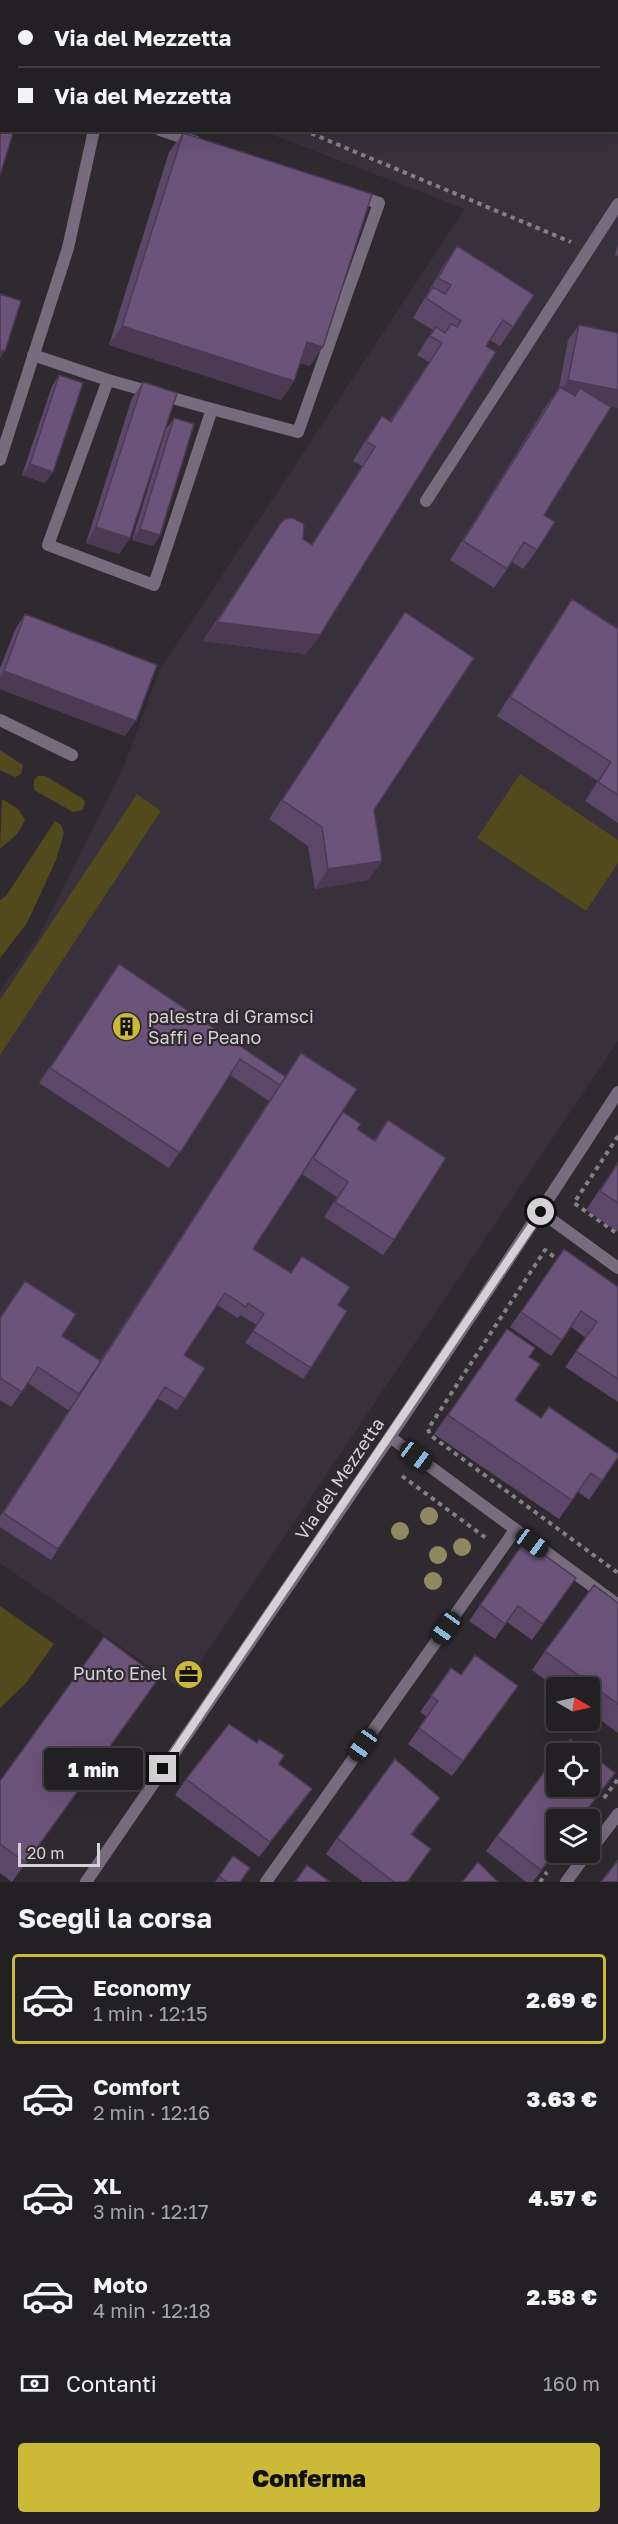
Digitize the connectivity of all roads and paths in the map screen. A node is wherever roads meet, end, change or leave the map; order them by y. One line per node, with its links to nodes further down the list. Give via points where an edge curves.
1 (94, 132): 8 (street, via 68,248)
2 (166, 132): 4 (street)
3 (308, 132): 7 (path)
4 (204, 145)
5 (346, 192): 10 (street, via 379,203 298,432)
6 (618, 204): 7 (street)
7 (589, 249): 12 (street)
8 (33, 355): 9 (street); 11 (street)
9 (108, 380): 10 (street); 10 (street, via 48,544 154,585)
10 (212, 409)
11 (0, 460)
12 (426, 501)
13 (0, 720): 14 (street)
14 (72, 755)
15 (618, 1092): 17 (street, Via del Mezzetta)
16 (618, 1136): 18 (path, via 574,1203)
17 (541, 1212): 20 (street); 21 (street, Via del Mezzetta)
18 (618, 1234)
19 (569, 1268): 25 (path, via 544,1250 428,1429 430,1435)
20 (618, 1268)
21 (390, 1437): 23 (street); 30 (street, Via del Mezzetta)
22 (402, 1476): 24 (path)
23 (515, 1530): 26 (street); 31 (street)
24 (489, 1540)
25 (618, 1574)
26 (618, 1605)
27 (618, 1814): 28 (street)
28 (600, 1838)
29 (581, 1863): 32 (street)
30 (86, 1882)
31 (266, 1882)
32 (566, 1882)

